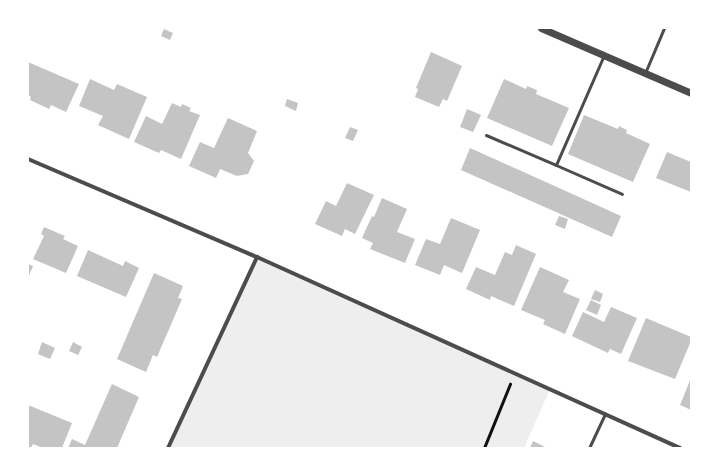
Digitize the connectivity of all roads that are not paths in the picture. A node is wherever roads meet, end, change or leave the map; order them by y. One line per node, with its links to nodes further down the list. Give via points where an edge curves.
1 (541, 28): 3 (street)
2 (664, 28): 4 (lane)
3 (604, 55): 4 (street); 8 (lane)
4 (645, 73): 5 (street)
5 (691, 93)
6 (486, 135): 8 (lane)
7 (28, 159): 10 (street)
8 (556, 165): 9 (lane)
9 (622, 194)
10 (257, 257): 11 (street); 12 (street)
11 (605, 414): 13 (lane); 14 (street)
12 (168, 448)
13 (589, 448)
14 (681, 448)

